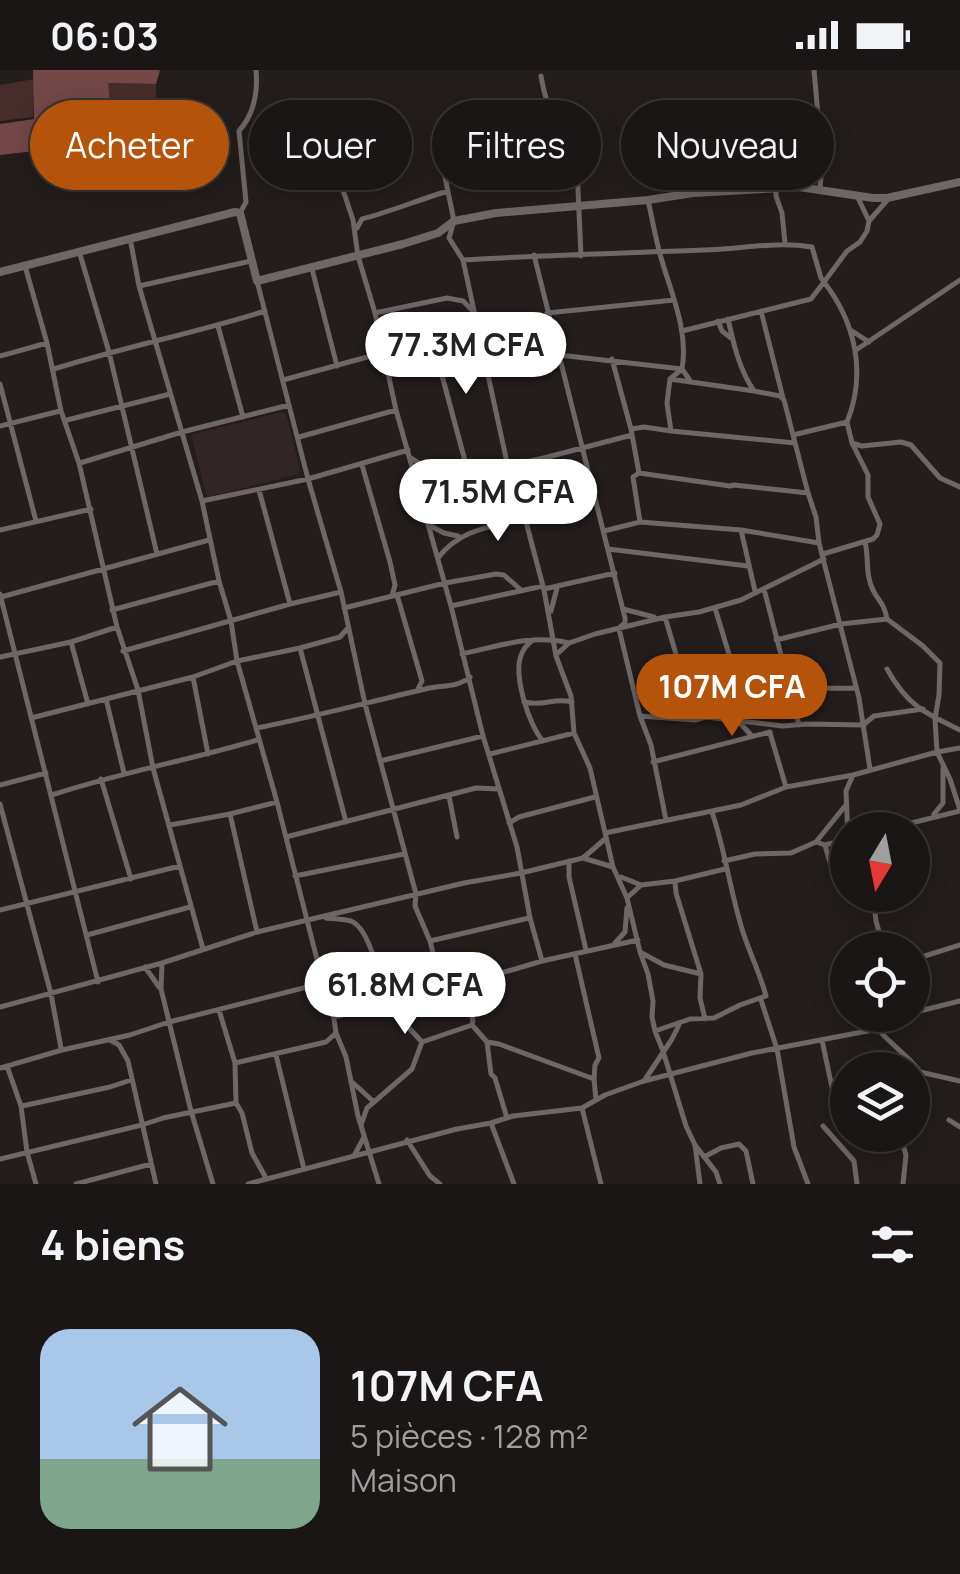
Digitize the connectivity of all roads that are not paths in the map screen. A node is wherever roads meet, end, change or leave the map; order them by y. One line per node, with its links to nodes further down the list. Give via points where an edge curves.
1 (256, 70): 16 (street, via 256,96 239,131 246,202)
2 (814, 70): 5 (street)
3 (541, 76): 4 (street)
4 (546, 100)
5 (817, 100)
6 (960, 182): 13 (main road)
7 (343, 190): 19 (street)
8 (577, 190): 15 (street)
9 (776, 190): 14 (main road); 21 (street)
10 (820, 190): 12 (main road)
11 (448, 191): 18 (street); 19 (street, via 362,219)
12 (858, 196): 13 (main road); 17 (street)
13 (889, 198): 17 (street)
14 (648, 200): 15 (main road); 23 (street)
15 (578, 206): 18 (main road); 26 (street)
16 (240, 213): 20 (main road); 28 (main road)
17 (869, 221): 34 (street, via 860,242 846,250)
18 (454, 222): 25 (main road, via 424,238); 27 (street, via 450,238)
19 (356, 230): 25 (street)
20 (130, 238): 22 (main road); 35 (street)
21 (785, 243): 23 (street); 34 (street, via 812,247)
22 (79, 251): 29 (main road); 55 (street)
23 (658, 251): 26 (street); 36 (street)
24 (534, 255): 26 (street); 27 (street); 41 (street)
25 (358, 256): 30 (main road); 39 (street)
26 (582, 256)
27 (463, 260): 40 (street)
28 (251, 261): 33 (main road); 35 (street)
29 (24, 264): 31 (main road); 53 (street)
30 (312, 269): 33 (main road); 60 (street)
31 (0, 272)
32 (960, 280): 52 (street)
33 (257, 281): 37 (street)
34 (824, 282): 38 (street, via 812,298); 45 (street)
35 (140, 286): 50 (street)
36 (674, 300): 41 (street); 46 (street)
37 (266, 311): 44 (street); 64 (street)
38 (761, 311): 42 (street); 69 (street)
39 (375, 312): 40 (street, via 447,298); 56 (street)
40 (475, 312): 47 (street)
41 (548, 314): 49 (street)
42 (728, 319): 43 (street); 48 (street)
43 (718, 321): 46 (street); 48 (street)
44 (218, 326): 50 (street); 74 (street)
45 (852, 330): 52 (street); 54 (street)
46 (682, 331): 62 (street)
47 (479, 336): 49 (street, via 528,330); 51 (street); 94 (street)
48 (733, 340): 67 (street)
49 (554, 341): 57 (street)
50 (156, 342): 55 (street); 68 (street)
51 (434, 342): 56 (street); 91 (street)
52 (869, 342): 54 (street)
53 (47, 343): 58 (street); 61 (street)
54 (856, 350): 77 (street)
55 (109, 352): 61 (street); 71 (street)
56 (382, 352): 60 (street); 72 (street)
57 (559, 354): 59 (street); 89 (street)
58 (0, 356)
59 (612, 359): 62 (street); 82 (street)
60 (337, 366): 64 (street)
61 (54, 368): 73 (street)
62 (682, 368): 63 (street); 65 (street)
63 (670, 379): 65 (street); 76 (street)
64 (282, 380): 70 (street)
65 (690, 382): 67 (street)
66 (0, 384): 78 (street)
67 (754, 392): 69 (street)
68 (170, 394): 71 (street); 81 (street)
69 (783, 398): 84 (street)
70 (289, 405): 74 (street); 85 (street)
71 (121, 407): 75 (street); 88 (street)
72 (396, 410): 85 (street); 90 (street)
73 (61, 411): 75 (street); 78 (street)
74 (243, 417): 81 (street)
75 (66, 420): 92 (street)
76 (668, 421): 80 (street); 83 (street)
77 (847, 422): 84 (street); 87 (street)
78 (11, 423): 79 (street); 105 (street)
79 (0, 426)
80 (662, 430): 82 (street); 83 (street)
81 (182, 432): 88 (street); 102 (street)
82 (632, 432): 89 (street); 96 (street)
83 (671, 432): 86 (street)
84 (792, 434): 86 (street)
85 (299, 437): 98 (street)
86 (795, 443): 101 (street)
87 (852, 443): 99 (street, via 912,445 940,478); 114 (street, via 880,524)
88 (133, 448): 92 (street); 116 (street)
89 (583, 449): 94 (street); 110 (street)
90 (410, 454): 93 (street); 97 (street, via 443,478); 107 (street)
91 (466, 461): 95 (street); 97 (street)
92 (79, 463): 103 (street)
93 (362, 464): 98 (street); 131 (street)
94 (508, 466): 95 (street); 104 (street)
95 (472, 473): 97 (street)
96 (639, 473): 101 (street); 106 (street, via 633,478)
97 (462, 474)
98 (308, 479): 100 (street); 128 (street)
99 (959, 488)
100 (259, 490): 102 (street); 132 (street)
101 (808, 494): 113 (street)
102 (202, 502): 112 (street)
103 (91, 509): 105 (street); 120 (street)
104 (525, 518): 111 (street); 125 (street)
105 (36, 521): 108 (street)
106 (640, 522): 109 (street); 110 (street)
107 (429, 524): 111 (street); 118 (street)
108 (0, 530)
109 (741, 530): 113 (street); 119 (street)
110 (604, 531): 115 (street)
111 (460, 536): 118 (street)
112 (210, 540): 116 (street); 122 (street)
113 (820, 542): 117 (street)
114 (865, 542): 117 (street); 140 (street, via 873,592)
115 (608, 549): 119 (street); 121 (street)
116 (157, 554): 120 (street)
117 (823, 556): 126 (street); 142 (street)
118 (438, 558): 123 (street)
119 (748, 566): 129 (street)
120 (103, 568): 130 (street); 137 (street)
121 (615, 574): 124 (street); 136 (street)
122 (219, 582): 137 (street); 141 (street)
123 (445, 583): 127 (street, via 501,574); 131 (street); 133 (street)
124 (557, 586): 125 (street); 138 (street)
125 (543, 588): 127 (street); 138 (street)
126 (764, 588): 129 (street); 148 (street)
127 (521, 590): 133 (street)
128 (340, 592): 132 (street); 134 (street)
129 (756, 592): 135 (street)
130 (0, 595): 153 (street)
131 (397, 595): 134 (street); 161 (street)
132 (290, 604): 141 (street)
133 (451, 606): 154 (street)
134 (344, 608): 143 (street)
135 (715, 608): 139 (street); 165 (street)
136 (623, 609): 139 (street); 145 (street)
137 (112, 610): 144 (street)
138 (550, 614): 146 (street)
139 (665, 617): 145 (street); 178 (street)
140 (887, 619): 142 (street); 180 (street, via 940,663)
141 (231, 621): 152 (street); 157 (street)
142 (841, 624): 148 (street); 164 (street)
143 (348, 626): 151 (street, via 340,637); 172 (street)
144 (117, 628): 149 (street); 152 (street)
145 (619, 628): 150 (street); 175 (street)
146 (553, 639): 147 (street); 150 (street); 155 (street)
147 (533, 640): 154 (street); 173 (street, via 520,657 524,702)
148 (776, 640): 163 (street)
149 (70, 642): 153 (street); 171 (street)
150 (568, 643): 155 (street)
151 (300, 648): 157 (street); 177 (street)
152 (123, 651): 166 (street)
153 (15, 653): 156 (street); 179 (street)
154 (462, 654): 160 (street)
155 (556, 656): 170 (street)
156 (0, 657)
157 (237, 661): 159 (street); 184 (street)
158 (887, 669): 174 (street, via 903,696)
159 (193, 677): 166 (street); 196 (street)
160 (470, 677): 162 (street); 189 (street)
161 (422, 681): 162 (street); 167 (street)
162 (430, 688): 167 (street)
163 (789, 688): 164 (street); 165 (street); 182 (street)
164 (856, 688): 168 (street)
165 (738, 689): 181 (street)
166 (138, 690): 169 (street); 201 (street)
167 (417, 691): 172 (street)
168 (859, 698): 176 (street); 183 (street)
169 (106, 699): 171 (street); 204 (street)
170 (572, 702): 173 (street); 188 (street)
171 (88, 704): 179 (street)
172 (365, 704): 177 (street); 198 (street)
173 (531, 708): 187 (street)
174 (923, 709): 176 (street); 180 (street)
175 (640, 716): 178 (street); 199 (street)
176 (874, 716): 183 (street)
177 (318, 717): 184 (street); 225 (street)
178 (696, 717): 181 (street)
179 (31, 718): 203 (street)
180 (935, 718): 186 (street); 195 (street)
181 (739, 722): 185 (street); 190 (street)
182 (799, 725): 183 (street); 185 (street)
183 (863, 725): 202 (street)
184 (257, 728): 191 (street)
185 (769, 728): 190 (street); 208 (street)
186 (960, 730)
187 (534, 732): 192 (street); 193 (street)
188 (574, 733): 192 (street); 212 (street)
189 (482, 736): 197 (street); 198 (street)
190 (752, 736): 199 (street)
191 (258, 740): 196 (street); 213 (street)
192 (543, 741): 193 (street)
193 (528, 745): 197 (street)
194 (960, 748): 195 (street)
195 (937, 752): 200 (street); 202 (street)
196 (208, 754): 201 (street)
197 (490, 754): 209 (street)
198 (380, 761): 216 (street)
199 (653, 762): 224 (street)
200 (943, 765): 218 (street); 222 (street, via 943,803)
201 (153, 768): 204 (street); 227 (street)
202 (870, 769): 205 (street)
203 (46, 773): 207 (street); 210 (street)
204 (124, 773): 206 (street)
205 (853, 775): 208 (street); 215 (street)
206 (101, 780): 210 (street); 246 (street)
207 (0, 785)
208 (786, 788): 217 (street)
209 (498, 789): 211 (street); 220 (street)
210 (52, 796): 249 (street)
211 (448, 796): 216 (street); 230 (street)
212 (595, 797): 223 (street); 228 (street)
213 (277, 802): 221 (street); 229 (street)
214 (0, 804): 253 (street)
215 (846, 806): 219 (street); 231 (street)
216 (392, 809): 225 (street); 234 (street)
217 (712, 810): 224 (street); 239 (street)
218 (960, 811): 222 (street)
219 (846, 812)
220 (507, 813): 223 (street); 226 (street)
221 (230, 814): 227 (street); 260 (street)
222 (932, 817)
223 (520, 818): 226 (street)
224 (666, 820): 228 (street)
225 (346, 822): 229 (street)
226 (510, 823): 242 (street)
227 (170, 825): 240 (street)
228 (605, 836): 235 (street); 241 (street)
229 (286, 837): 243 (street)
230 (457, 837)
231 (816, 842): 233 (street); 239 (street)
232 (830, 843): 233 (street)
233 (825, 844): 237 (street)
234 (404, 854): 243 (street); 250 (street)
235 (583, 858): 236 (street); 241 (street)
236 (569, 860): 238 (street); 244 (street)
237 (830, 860)
238 (556, 863): 242 (street); 244 (street)
239 (725, 865): 247 (street); 282 (street)
240 (180, 866): 246 (street); 254 (street)
241 (613, 867): 245 (street)
242 (521, 872): 250 (street); 258 (street)
243 (295, 876): 259 (street)
244 (569, 876): 267 (street)
245 (618, 876): 248 (street); 252 (street)
246 (131, 878): 249 (street)
247 (676, 881): 248 (street); 274 (street)
248 (642, 884): 252 (street)
249 (75, 892): 253 (street); 261 (street)
250 (416, 894): 251 (street); 255 (street)
251 (403, 897): 255 (street); 257 (street)
252 (627, 898): 263 (street); 264 (street, via 625,932)
253 (26, 904): 256 (street); 280 (street)
254 (190, 906): 261 (street); 266 (street)
255 (415, 906): 262 (street)
256 (0, 910)
257 (322, 917): 259 (street); 284 (street, via 363,930)
258 (530, 918): 262 (street); 271 (street)
259 (306, 920): 260 (street); 276 (street)
260 (257, 932): 266 (street)
261 (87, 935): 275 (street)
262 (430, 940): 279 (street)
263 (638, 940): 264 (street); 268 (street)
264 (613, 945): 267 (street)
265 (960, 946): 270 (street)
266 (204, 949): 272 (street)
267 (586, 950): 269 (street)
268 (640, 952): 274 (street); 294 (street)
269 (575, 954): 271 (street); 314 (street, via 599,1058)
270 (930, 955)
271 (542, 961): 277 (street)
272 (162, 963): 273 (street); 278 (street)
273 (145, 966): 275 (street); 278 (street)
274 (701, 974): 290 (street)
275 (98, 982): 280 (street)
276 (323, 983): 288 (street); 289 (street)
277 (464, 984): 279 (street); 293 (street)
278 (161, 990): 291 (street)
279 (442, 990): 284 (street)
280 (51, 994): 285 (street); 306 (street)
281 (0, 998): 285 (street)
282 (762, 1000): 290 (street); 305 (street)
283 (960, 1002): 287 (street)
284 (385, 1004): 286 (street)
285 (1, 1007)
286 (372, 1007): 289 (street); 302 (street, via 387,1010)
287 (930, 1009)
288 (219, 1010): 291 (street); 310 (street)
289 (334, 1017): 297 (street)
290 (705, 1019): 292 (street)
291 (169, 1022): 298 (street); 324 (street)
292 (680, 1023): 294 (street); 307 (street)
293 (472, 1026): 302 (street); 303 (street)
294 (655, 1030): 307 (street)
295 (863, 1032): 300 (street)
296 (880, 1032): 317 (street, via 920,1072)
297 (336, 1033): 301 (street); 304 (street)
298 (130, 1035): 299 (street); 308 (street)
299 (107, 1038): 306 (street); 308 (street)
300 (822, 1040): 305 (street); 313 (street)
301 (326, 1042): 304 (street); 309 (street)
302 (422, 1042): 320 (street, via 412,1069)
303 (487, 1042): 314 (street); 325 (street)
304 (341, 1047): 316 (street)
305 (777, 1049): 312 (street); 356 (street, via 794,1146)
306 (62, 1050): 311 (street)
307 (663, 1051): 312 (street); 318 (street)
308 (124, 1052): 315 (street)
309 (276, 1055): 310 (street); 342 (street)
310 (235, 1063): 321 (street)
311 (4, 1067): 322 (street)
312 (670, 1074): 318 (street); 334 (street)
313 (830, 1078)
314 (594, 1079): 319 (street)
315 (131, 1080): 322 (street); 328 (street)
316 (350, 1080): 320 (street); 329 (street)
317 (960, 1081)
318 (644, 1082): 319 (street)
319 (596, 1100): 323 (street)
320 (374, 1102): 329 (street)
321 (236, 1103): 324 (street); 343 (street)
322 (21, 1106): 336 (street)
323 (582, 1108): 325 (street); 352 (street)
324 (192, 1111): 328 (street); 347 (street)
325 (507, 1118): 327 (street)
326 (949, 1120): 331 (street)
327 (491, 1123): 333 (street); 351 (street)
328 (142, 1125): 336 (street); 341 (street)
329 (361, 1126): 332 (street)
330 (822, 1126): 357 (street, via 854,1162)
331 (960, 1127)
332 (364, 1137): 335 (street); 338 (street)
333 (407, 1140): 335 (street); 350 (street)
334 (695, 1145): 339 (street); 353 (street)
335 (370, 1151): 338 (street); 349 (street)
336 (28, 1152): 340 (street); 344 (street)
337 (905, 1152): 358 (street)
338 (354, 1156): 342 (street)
339 (704, 1157): 354 (street); 355 (street, via 739,1144)
340 (0, 1159)
341 (151, 1164): 345 (street); 346 (street)
342 (304, 1169): 343 (street)
343 (266, 1178): 348 (street)
344 (36, 1184)
345 (76, 1184)
346 (156, 1184)
347 (213, 1184)
348 (248, 1184)
349 (378, 1184)
350 (440, 1184)
351 (514, 1184)
352 (602, 1184)
353 (700, 1184)
354 (720, 1184)
355 (753, 1184)
356 (808, 1184)
357 (857, 1184)
358 (903, 1184)

